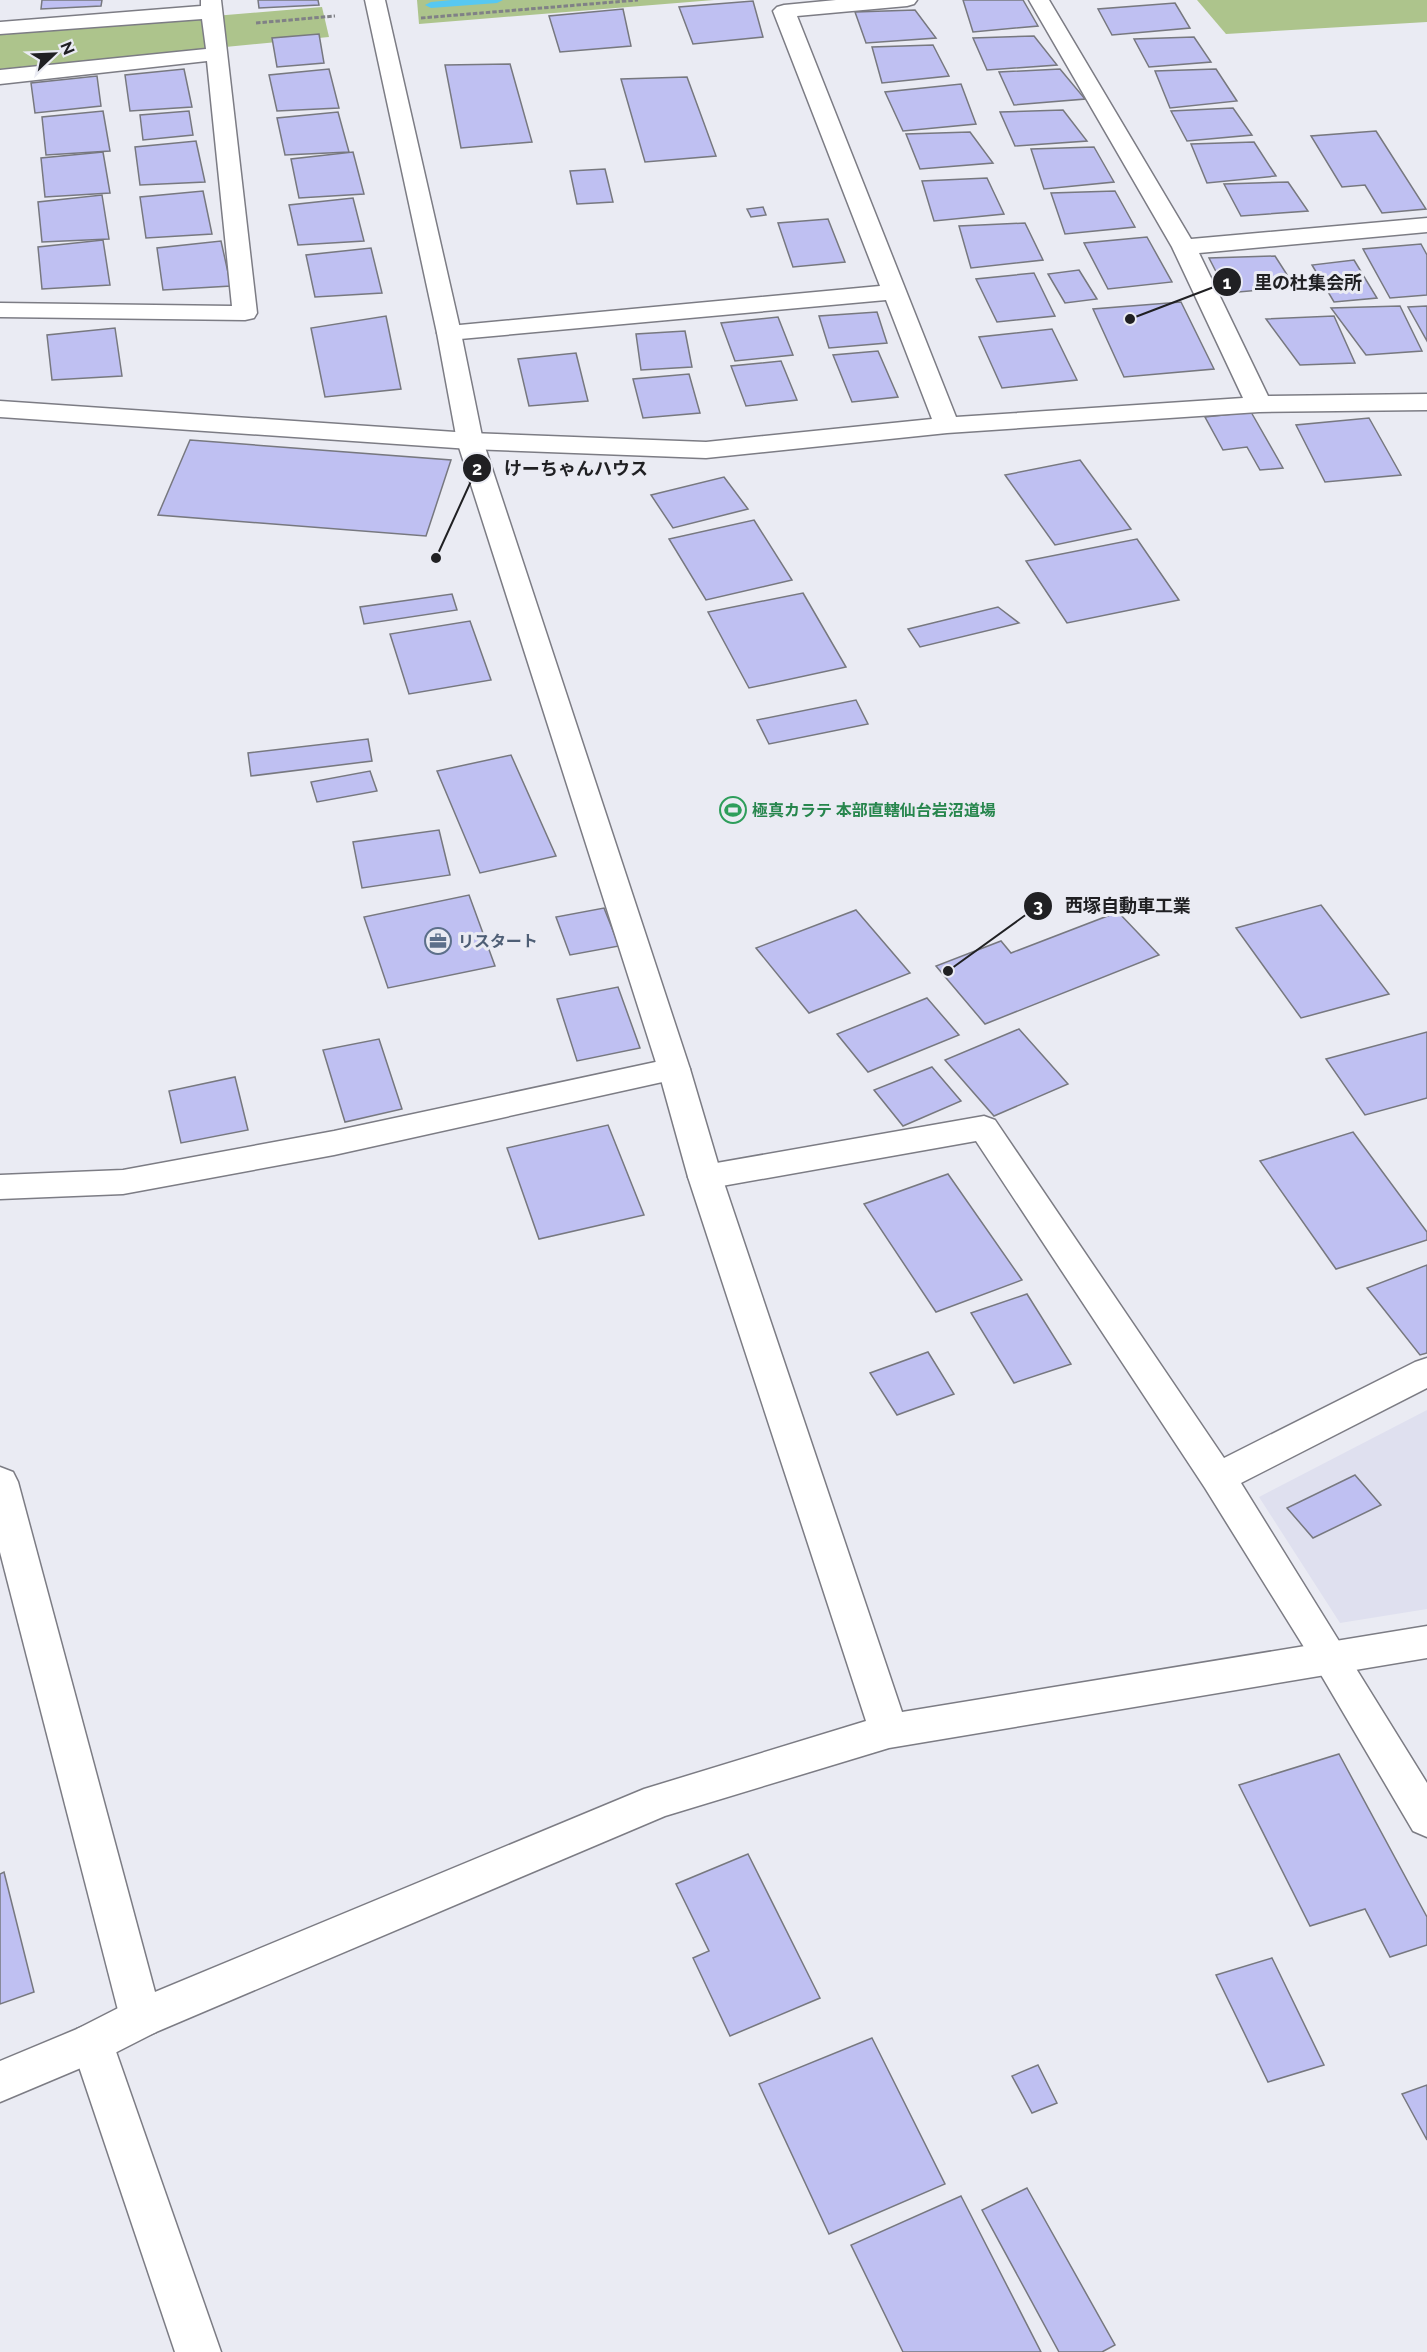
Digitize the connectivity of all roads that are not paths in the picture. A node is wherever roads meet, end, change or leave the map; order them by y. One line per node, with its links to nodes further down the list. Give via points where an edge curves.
1 (907, 0): 10 (street, via 784,11)
2 (1039, 0): 9 (street)
3 (212, 6): 5 (street); 6 (street)
4 (378, 10): 12 (street)
5 (0, 28)
6 (216, 54): 7 (street); 11 (street, via 246,313)
7 (0, 77)
8 (1427, 225): 9 (street)
9 (1184, 247): 14 (street)
10 (894, 292): 12 (street); 16 (street)
11 (0, 310)
12 (449, 333): 17 (street)
13 (1427, 402): 14 (street)
14 (1259, 404): 16 (street)
15 (0, 409): 17 (street)
16 (947, 425): 17 (street, via 706,450)
17 (470, 441): 18 (street)
18 (674, 1069): 19 (street); 20 (street, via 334,1143 123,1182)
19 (705, 1177): 22 (street, via 984,1128); 26 (street)
20 (0, 1187)
21 (1427, 1372): 22 (street)
22 (1218, 1478): 25 (street)
23 (0, 1482): 28 (street)
24 (1427, 1642): 25 (street)
25 (1330, 1657): 26 (street); 27 (street)
26 (889, 1731): 28 (street, via 658,1801)
27 (1427, 1819)
28 (141, 2018): 29 (street)
29 (92, 2043): 30 (street); 31 (street)
30 (0, 2082)
31 (198, 2352)

